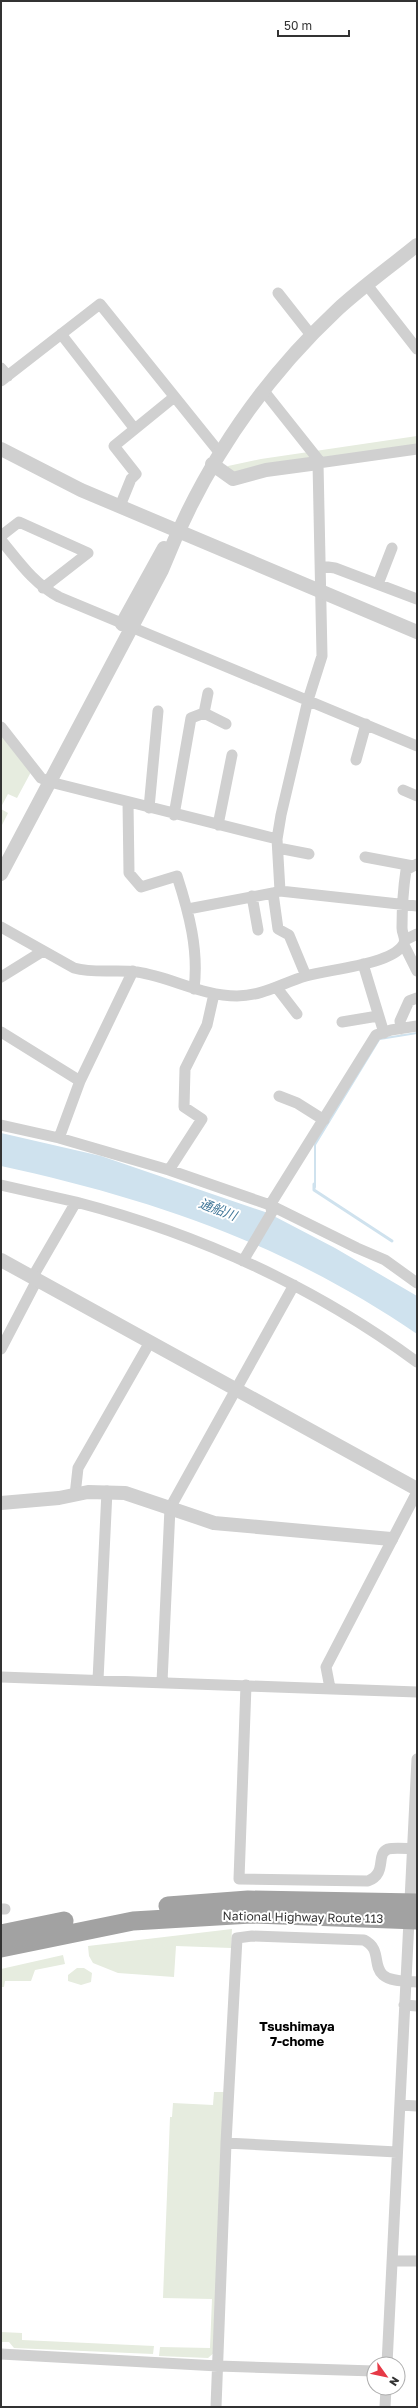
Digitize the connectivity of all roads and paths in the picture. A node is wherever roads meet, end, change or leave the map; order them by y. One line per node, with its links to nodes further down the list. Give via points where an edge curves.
1 (417, 245): 2 (street)
2 (367, 284): 5 (street); 6 (street)
3 (278, 293): 5 (street)
4 (61, 334): 7 (street); 9 (street, via 100,304); 10 (street)
5 (311, 335): 8 (street)
6 (417, 348)
7 (3, 375)
8 (263, 390): 13 (street); 14 (street)
9 (173, 398): 10 (street); 13 (street)
10 (134, 428): 16 (street, via 114,446 136,474 131,479)
11 (1, 449): 16 (street, via 61,481)
12 (417, 449): 14 (street)
13 (219, 452): 15 (street)
14 (320, 463): 15 (street, via 266,470 233,479); 21 (street)
15 (212, 464): 17 (street)
16 (120, 506): 17 (street)
17 (178, 530): 24 (street); 26 (street, via 162,570)
18 (1, 536): 23 (street, via 20,522 88,553)
19 (1, 540): 23 (street, via 28,574)
20 (392, 548): 22 (street)
21 (321, 566): 22 (street, via 335,568); 24 (street)
22 (378, 584): 25 (street)
23 (43, 588): 26 (street)
24 (321, 591): 27 (street); 29 (street, via 322,656)
25 (417, 599)
26 (127, 624): 29 (street); 38 (street)
27 (417, 632)
28 (208, 693): 31 (street)
29 (308, 700): 33 (street); 45 (street)
30 (158, 711): 42 (street)
31 (204, 713): 32 (street); 43 (street, via 191,718)
32 (226, 724)
33 (366, 724): 35 (street); 37 (street)
34 (1, 727): 38 (street)
35 (417, 746)
36 (232, 755): 44 (street)
37 (356, 760)
38 (45, 780): 41 (street); 46 (street); 50 (street)
39 (403, 790): 40 (street)
40 (417, 796)
41 (128, 802): 42 (street); 55 (street, via 129,872 141,887 177,876)
42 (149, 808): 43 (street)
43 (174, 815): 44 (street)
44 (218, 825): 45 (street)
45 (278, 843): 47 (street); 51 (street)
46 (1, 854)
47 (309, 854)
48 (365, 856): 49 (street)
49 (415, 865): 53 (street, via 406,870)
50 (1, 874)
51 (277, 892): 52 (street); 53 (street); 64 (street, via 278,929 289,935)
52 (252, 896): 55 (street); 57 (street)
53 (402, 905): 54 (street); 59 (street, via 402,931)
54 (417, 906)
55 (188, 909): 67 (street, via 195,953)
56 (1, 927): 60 (street)
57 (258, 930)
58 (417, 934): 59 (street)
59 (405, 942): 61 (street, via 397,951); 63 (street)
60 (43, 951): 62 (street, via 87,972); 65 (street)
61 (363, 964): 64 (street); 71 (street)
62 (132, 971): 67 (street); 77 (street)
63 (417, 972)
64 (306, 976): 66 (street)
65 (1, 977)
66 (277, 988): 68 (street, via 257,995); 70 (street)
67 (194, 989): 68 (street)
68 (214, 994): 82 (street, via 207,1025 185,1069 184,1107 202,1119)
69 (417, 998): 74 (street, via 409,1001 400,1021)
70 (297, 1014)
71 (378, 1016): 72 (street); 76 (street)
72 (342, 1022)
73 (417, 1026): 74 (street)
74 (401, 1029): 76 (street)
75 (1, 1032): 77 (street)
76 (384, 1032): 79 (street, via 376,1035)
77 (80, 1081): 81 (street)
78 (279, 1096): 79 (street, via 297,1103)
79 (324, 1120): 85 (street)
80 (1, 1125): 81 (street)
81 (59, 1138): 82 (street)
82 (169, 1170): 85 (street)
83 (1, 1185): 84 (street)
84 (76, 1202): 86 (street); 88 (street)
85 (271, 1208): 86 (street); 89 (street, via 385,1260)
86 (246, 1256): 90 (street)
87 (1, 1260): 88 (street)
88 (35, 1279): 91 (street); 92 (street)
89 (417, 1283)
90 (294, 1285): 93 (street, via 382,1337); 94 (street)
91 (150, 1342): 94 (street); 97 (street, via 78,1468)
92 (1, 1349)
93 (417, 1362)
94 (236, 1390): 95 (street); 99 (street)
95 (417, 1490): 100 (street)
96 (107, 1492): 97 (street); 99 (street, via 125,1493); 102 (street)
97 (75, 1495): 98 (street)
98 (1, 1503)
99 (170, 1508): 100 (street, via 214,1523); 103 (street)
100 (391, 1539): 105 (street, via 326,1668)
101 (1, 1677): 102 (street)
102 (98, 1680): 103 (street)
103 (162, 1682): 104 (street)
104 (246, 1685): 105 (street); 110 (street, via 239,1879 368,1881 380,1873 382,1855 389,1848)
105 (330, 1688): 106 (street)
106 (417, 1692)
107 (417, 1758): 108 (street)
108 (417, 1763): 109 (street)
109 (416, 1823): 110 (street)
110 (414, 1849): 111 (street)
111 (413, 1911): 112 (highway, National Highway Route 113, via 248,1900 130,1908); 113 (highway, National Highway Route 113, via 251,1914 133,1921); 114 (street)
112 (1, 1934)
113 (1, 1948)
114 (411, 1982): 115 (street); 119 (street, via 392,1980 383,1975 375,1950 364,1940 252,1936 237,1938)
115 (404, 2005): 116 (street); 117 (street)
116 (417, 2006)
117 (400, 2105): 118 (street); 120 (street)
118 (417, 2106)
119 (226, 2143): 120 (street); 125 (street)
120 (397, 2152): 121 (street)
121 (392, 2261): 122 (street); 124 (street)
122 (417, 2262)
123 (1, 2354): 125 (street)
124 (387, 2356)
125 (218, 2366): 126 (street); 128 (street)
126 (366, 2371)
127 (386, 2396): 129 (street)
128 (216, 2407)
129 (385, 2407)

